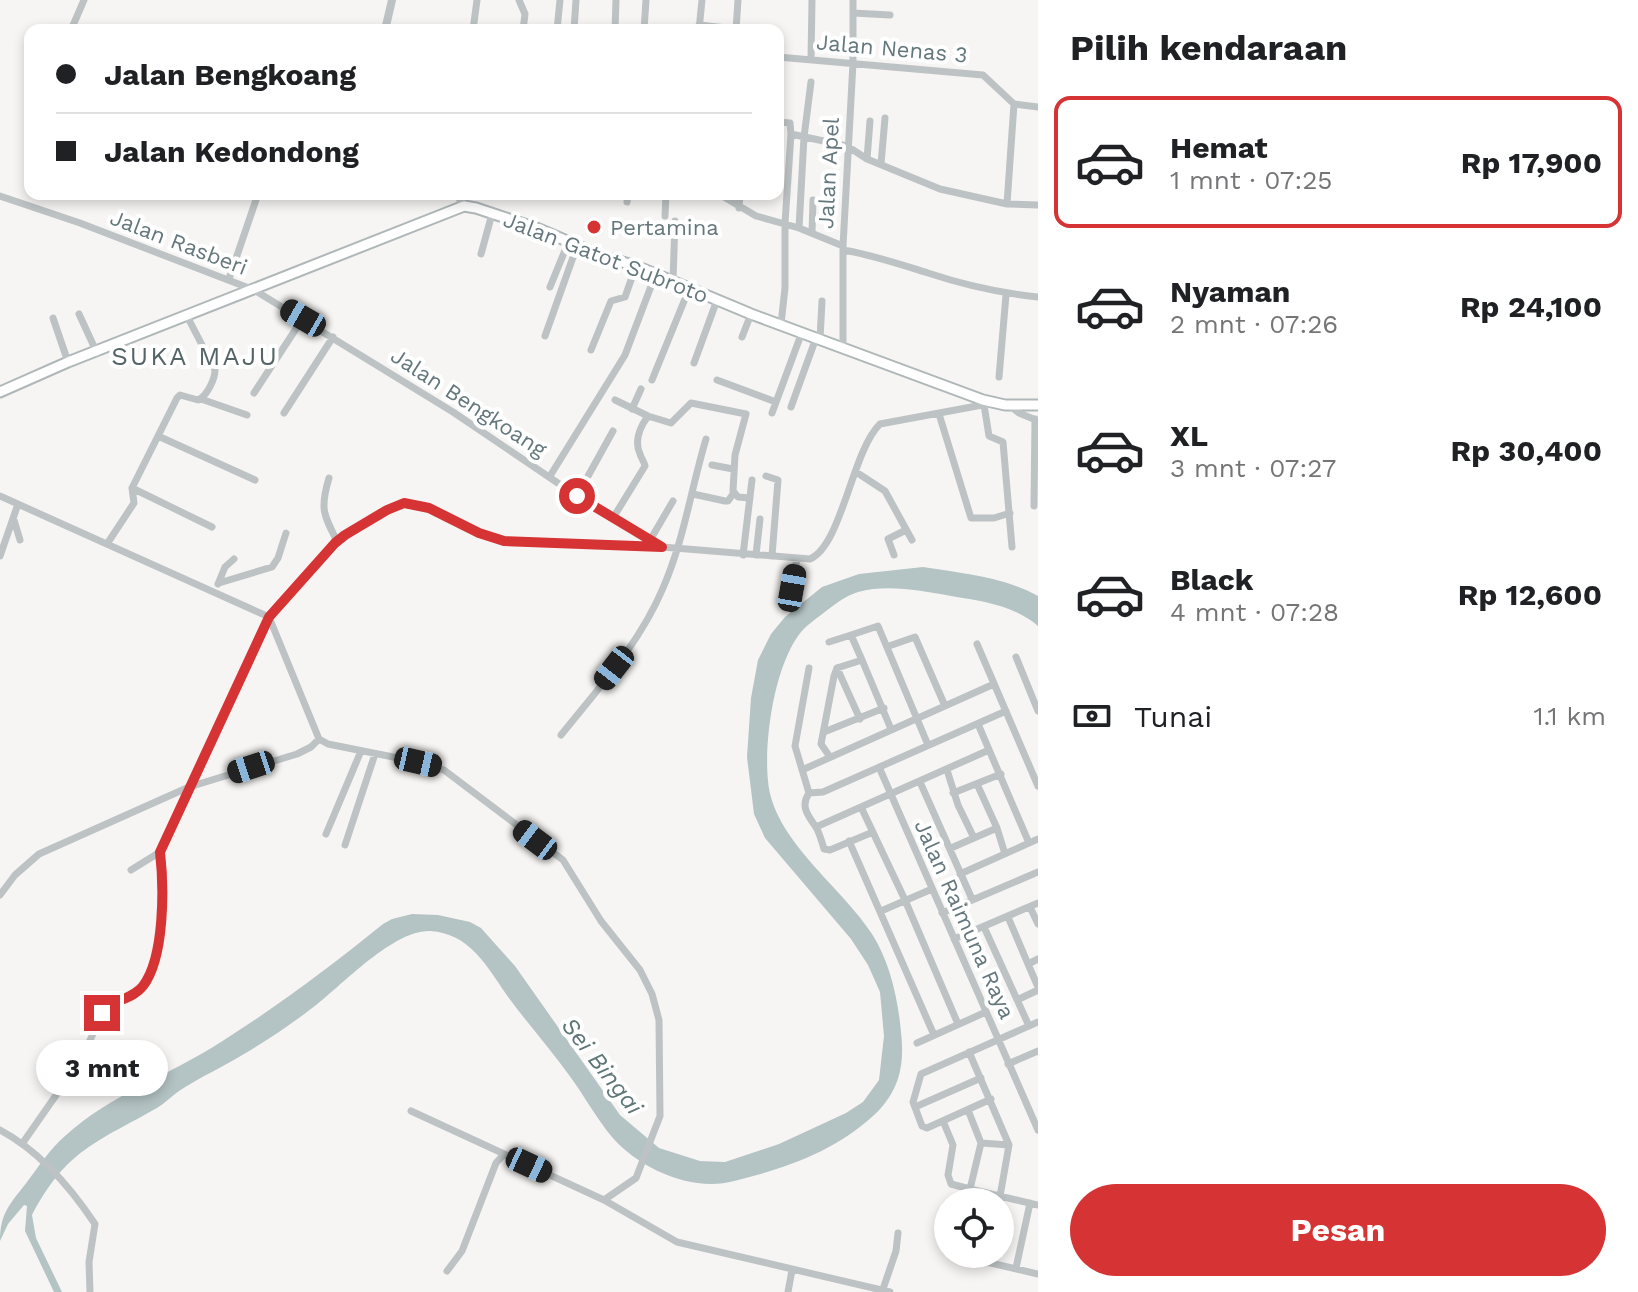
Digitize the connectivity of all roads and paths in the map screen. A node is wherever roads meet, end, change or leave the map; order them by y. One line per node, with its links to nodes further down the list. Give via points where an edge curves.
1 (84, 0): 16 (street)
2 (392, 0): 17 (street)
3 (477, 0): 18 (street)
4 (519, 0): 19 (street)
5 (560, 0): 20 (street)
6 (576, 0): 21 (street)
7 (616, 0): 22 (street)
8 (646, 0): 23 (street)
9 (702, 0): 24 (street)
10 (738, 0): 25 (street)
11 (812, 0): 27 (street)
12 (844, 0): 13 (street)
13 (853, 0): 14 (street, Jalan Apel)
14 (853, 13): 15 (street); 28 (street, Jalan Apel)
15 (890, 15)
16 (74, 24)
17 (386, 24)
18 (474, 24)
19 (524, 24)
20 (558, 24)
21 (574, 24)
22 (615, 24)
23 (644, 24)
24 (699, 24)
25 (736, 24)
26 (784, 57): 27 (street, Jalan Nenas 3)
27 (811, 59): 28 (street, Jalan Nenas 3)
28 (853, 63): 30 (street, Jalan Nenas 3, via 983,75); 37 (street, Jalan Apel)
29 (811, 82): 36 (street)
30 (1014, 104): 31 (street); 47 (street)
31 (1038, 107)
32 (885, 118): 39 (street)
33 (870, 121): 38 (street)
34 (784, 122): 35 (street, via 790,123)
35 (791, 134): 36 (street); 54 (street)
36 (804, 137): 37 (street); 55 (street)
37 (847, 146): 38 (street); 58 (street, Jalan Apel)
38 (867, 159): 39 (street)
39 (881, 164): 47 (street, via 940,189)
40 (0, 196): 62 (street, Jalan Rasberi)
41 (256, 200): 62 (street)
42 (460, 200): 49 (street)
43 (666, 200): 52 (street)
44 (728, 200): 50 (street)
45 (740, 200): 50 (street)
46 (813, 200): 56 (street)
47 (1007, 204): 48 (street)
48 (1038, 205)
49 (464, 206): 51 (main road, Jalan Gatot Subroto); 66 (main road)
50 (739, 208): 54 (street)
51 (492, 214): 57 (main road, Jalan Gatot Subroto); 59 (street)
52 (665, 216)
53 (675, 221): 63 (street)
54 (785, 223): 55 (street); 76 (street)
55 (799, 228): 56 (street)
56 (812, 233): 58 (street)
57 (573, 245): 60 (main road, Jalan Gatot Subroto); 64 (street); 78 (street)
58 (843, 248): 67 (street); 82 (street, Jalan Apel)
59 (481, 254)
60 (636, 266): 61 (main road, Jalan Gatot Subroto); 83 (street, via 625,297 611,301)
61 (656, 273): 63 (main road, Jalan Gatot Subroto); 113 (street, via 625,355)
62 (229, 279): 66 (street, Jalan Rasberi)
63 (673, 281): 65 (main road, Jalan Gatot Subroto)
64 (550, 287)
65 (689, 289): 69 (main road, Jalan Gatot Subroto); 88 (street)
66 (254, 290): 73 (main road); 75 (street, Jalan Bengkoang)
67 (1006, 295): 68 (street); 87 (street)
68 (1038, 297)
69 (717, 300): 72 (main road, Jalan Gatot Subroto); 86 (street)
70 (822, 301): 81 (street)
71 (79, 314): 84 (street)
72 (751, 314): 76 (main road, Jalan Gatot Subroto); 80 (street)
73 (187, 316): 84 (main road); 93 (street, via 215,372)
74 (53, 318): 85 (street)
75 (303, 318): 79 (street, Jalan Bengkoang); 92 (street)
76 (781, 324): 77 (main road, Jalan Gatot Subroto)
77 (802, 332): 81 (main road, Jalan Gatot Subroto); 95 (street)
78 (545, 336)
79 (333, 337): 101 (street); 113 (street, Jalan Bengkoang)
80 (742, 337)
81 (818, 338): 82 (main road, Jalan Gatot Subroto); 99 (street)
82 (843, 347): 96 (main road, Jalan Gatot Subroto)
83 (591, 350)
84 (97, 353): 85 (main road)
85 (68, 362): 91 (main road)
86 (694, 363)
87 (999, 377)
88 (652, 380)
89 (717, 380): 95 (street)
90 (641, 389): 100 (street)
91 (0, 392)
92 (254, 393)
93 (201, 399): 104 (street); 108 (street, via 180,395)
94 (615, 400): 100 (street)
95 (776, 402): 102 (street)
96 (989, 404): 97 (main road, Jalan Gatot Subroto); 103 (street); 127 (street, via 989,436 1003,442)
97 (1008, 405): 98 (main road, Jalan Gatot Subroto); 106 (street)
98 (1038, 405)
99 (791, 407)
100 (632, 409): 105 (street)
101 (284, 413)
102 (772, 413)
103 (939, 414): 112 (street, via 880,424 864,446); 127 (street, via 971,518)
104 (247, 415)
105 (648, 416): 111 (street, via 671,423 693,403 746,414); 128 (street, via 638,433 645,466)
106 (1036, 420): 126 (street)
107 (613, 431): 121 (street)
108 (158, 436): 116 (street); 118 (street)
109 (706, 439): 119 (street)
110 (712, 465): 111 (street)
111 (733, 469): 120 (street)
112 (856, 472): 132 (street, via 885,491); 148 (street, via 819,555)
113 (550, 476): 121 (street, Jalan Bengkoang)
114 (766, 476): 146 (street, via 778,480)
115 (329, 478): 136 (street, via 323,514)
116 (255, 480)
117 (752, 480): 122 (street)
118 (132, 488): 131 (street); 138 (street, via 134,503)
119 (693, 494): 120 (street, via 725,501); 141 (street)
120 (733, 494): 122 (street)
121 (577, 496): 128 (street, Jalan Bengkoang)
122 (750, 498): 142 (street)
123 (2, 500): 125 (street)
124 (673, 501): 137 (street)
125 (18, 504): 130 (street); 138 (street)
126 (1034, 506)
127 (1010, 513): 140 (street)
128 (613, 518): 137 (street, Jalan Bengkoang)
129 (760, 519): 143 (street)
130 (14, 520): 134 (street); 145 (street)
131 (212, 527)
132 (906, 530): 135 (street); 144 (street, via 887,541)
133 (286, 533): 149 (street, via 272,567)
134 (20, 540)
135 (912, 540)
136 (337, 541): 139 (street, via 404,503 429,508 504,541); 152 (street)
137 (649, 542): 139 (street, Jalan Bengkoang)
138 (107, 544): 150 (street)
139 (662, 547): 141 (street)
140 (1012, 547)
141 (678, 549): 142 (street); 171 (street, via 648,620)
142 (743, 555): 143 (street)
143 (756, 555): 146 (street)
144 (894, 555)
145 (0, 556)
146 (772, 556): 148 (street)
147 (234, 559): 149 (street)
148 (797, 559): 151 (street)
149 (219, 583): 150 (street)
150 (215, 594): 152 (street)
151 (789, 599)
152 (269, 617): 172 (street); 186 (street)
153 (851, 635): 154 (street); 156 (street, via 880,626); 158 (street)
154 (829, 642)
155 (977, 644): 161 (street)
156 (889, 646): 162 (street, via 915,637); 167 (street)
157 (1016, 657): 165 (street)
158 (862, 660): 160 (street); 163 (street)
159 (809, 668): 180 (street, via 795,746)
160 (837, 668): 166 (street); 170 (street)
161 (994, 684): 162 (street); 164 (street)
162 (945, 706): 167 (street)
163 (884, 708): 166 (street); 169 (street)
164 (1006, 711): 168 (street); 178 (street)
165 (1038, 711)
166 (860, 719): 170 (street)
167 (917, 719): 169 (street); 173 (street)
168 (978, 724): 173 (street); 174 (street)
169 (891, 729): 177 (street)
170 (824, 732): 177 (street, via 821,744)
171 (561, 735)
172 (319, 739): 175 (street); 186 (street, via 297,754)
173 (928, 745): 179 (street)
174 (989, 750): 181 (street); 182 (street)
175 (361, 751): 176 (street); 194 (street)
176 (375, 754): 199 (street); 248 (street, via 444,770 563,860 640,970 656,1005 661,1103 640,1173)
177 (830, 757): 180 (street)
178 (1032, 760): 185 (street)
179 (879, 767): 187 (street); 188 (street, Jalan Raimuna Raya)
180 (802, 770): 187 (street)
181 (947, 770): 183 (street); 189 (street)
182 (1001, 774): 184 (street); 198 (street)
183 (920, 782): 188 (street); 200 (street)
184 (977, 784): 189 (street); 192 (street)
185 (1038, 786)
186 (189, 787): 201 (street); 207 (street, via 39,854)
187 (809, 793): 191 (street, via 805,807)
188 (890, 793): 190 (street); 206 (street, Jalan Raimuna Raya)
189 (953, 793): 195 (street)
190 (861, 807): 191 (street); 193 (street)
191 (816, 827): 197 (street, via 824,849)
192 (997, 828): 195 (street); 202 (street)
193 (873, 832): 197 (street); 209 (street)
194 (326, 834)
195 (974, 838): 200 (street)
196 (1038, 839): 198 (street)
197 (849, 841): 211 (street)
198 (1029, 843): 202 (street)
199 (345, 845)
200 (951, 848): 205 (street)
201 (160, 852): 203 (street); 227 (street, via 162,897 150,972 137,992 107,1006)
202 (1005, 854): 205 (street)
203 (131, 870)
204 (1038, 872): 208 (street)
205 (960, 874): 208 (street)
206 (932, 889): 209 (street); 212 (street, Jalan Raimuna Raya)
207 (0, 895)
208 (972, 899): 212 (street)
209 (905, 900): 211 (street); 223 (street)
210 (1034, 905): 213 (street); 214 (street)
211 (881, 911): 225 (street)
212 (942, 913): 216 (street, Jalan Raimuna Raya)
213 (1008, 917): 215 (street); 218 (street)
214 (1038, 924)
215 (984, 927): 216 (street); 220 (street)
216 (954, 939): 221 (street, Jalan Raimuna Raya)
217 (1038, 959): 218 (street)
218 (1028, 964): 219 (street)
219 (1038, 988): 220 (street)
220 (1017, 1000): 224 (street)
221 (986, 1012): 223 (street); 226 (street, Jalan Raimuna Raya)
222 (1038, 1022): 224 (street)
223 (958, 1024): 225 (street)
224 (1029, 1026): 226 (street)
225 (934, 1035): 228 (street)
226 (998, 1038): 230 (street); 231 (street, Jalan Raimuna Raya)
227 (89, 1042)
228 (917, 1043)
229 (1038, 1051): 231 (street)
230 (969, 1052): 233 (street); 235 (street, via 921,1074)
231 (1008, 1064): 240 (street, Jalan Raimuna Raya)
232 (68, 1078): 243 (street)
233 (981, 1078): 234 (street); 235 (street)
234 (991, 1099): 236 (street); 242 (street)
235 (915, 1107): 238 (street, via 924,1127)
236 (968, 1110): 238 (street); 241 (street)
237 (411, 1111): 244 (street)
238 (943, 1121): 245 (street, via 953,1145 949,1181)
239 (0, 1130): 243 (street)
240 (1038, 1130)
241 (981, 1143): 242 (street); 246 (street)
242 (1009, 1145): 247 (street)
243 (25, 1147): 257 (street, via 95,1224)
244 (504, 1154): 248 (street); 254 (street, via 462,1251)
245 (968, 1188)
246 (974, 1188)
247 (1002, 1188)
248 (604, 1200): 253 (street, via 677,1242)
249 (1014, 1201): 250 (street)
250 (1034, 1204): 252 (street)
251 (898, 1233): 256 (street)
252 (1016, 1268): 255 (street)
253 (792, 1270): 256 (street); 258 (street)
254 (447, 1271)
255 (1038, 1274)
256 (885, 1291)
257 (90, 1292)
258 (788, 1292)

